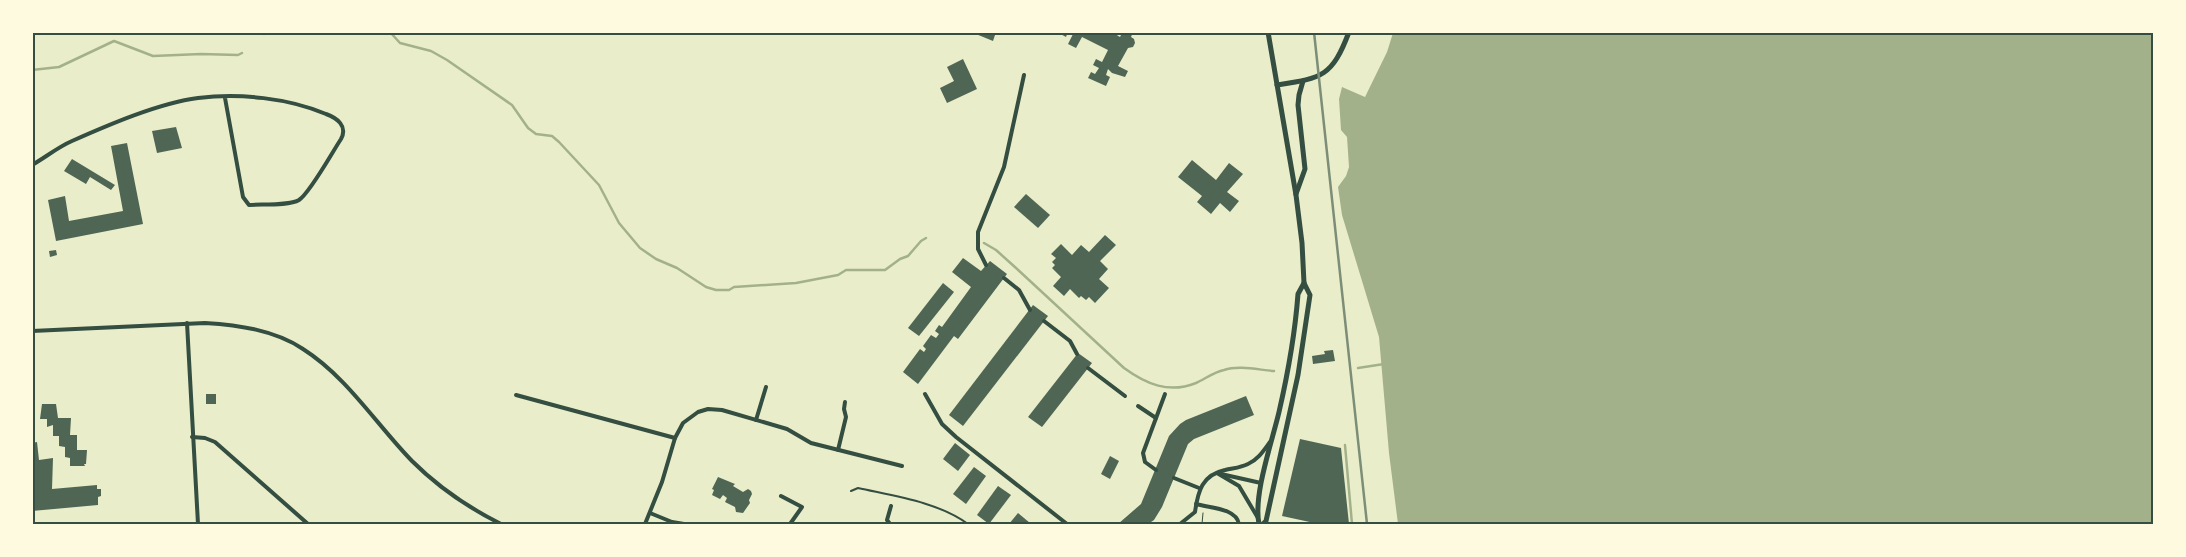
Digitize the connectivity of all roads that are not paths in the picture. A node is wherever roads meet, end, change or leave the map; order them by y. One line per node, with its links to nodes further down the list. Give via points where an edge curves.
1 (1268, 32): 5 (main road)
2 (1349, 32): 4 (main road, via 1332,68)
3 (1024, 75): 9 (street, via 1004,167 978,232 977,245)
4 (1304, 81): 5 (main road); 8 (main road, via 1298,105 1305,169)
5 (1277, 85): 8 (main road)
6 (225, 98): 6 (street, via 243,197 249,205 300,200 344,134 340,121 299,105 262,98); 7 (street, via 198,98 145,112 70,142)
7 (32, 165)
8 (1296, 195): 11 (main road)
9 (986, 265)
10 (1004, 278): 12 (street, via 1019,290)
11 (1304, 283): 29 (main road, via 1298,294 1293,340); 38 (main road, via 1310,295 1308,319)
12 (1030, 310)
13 (1044, 321): 16 (street, via 1070,341)
14 (187, 323): 15 (street); 27 (street); 48 (street, via 240,327 282,338 303,349 356,397 411,460 444,491)
15 (32, 331)
16 (1077, 354)
17 (1088, 368): 22 (street)
18 (766, 387): 26 (street)
19 (925, 394): 54 (street, via 942,424 956,437)
20 (1165, 394): 25 (street)
21 (516, 395): 28 (street)
22 (1125, 396)
23 (846, 402): 30 (street)
24 (1138, 406): 25 (street)
25 (1156, 418): 34 (street, via 1143,453 1145,462)
26 (756, 420): 28 (street, via 708,409 683,423); 30 (street, via 787,429 811,443)
27 (192, 437): 46 (street); 47 (street, via 215,442)
28 (675, 438): 44 (street)
29 (1272, 439): 35 (street, via 1259,457 1249,464); 37 (main road)
30 (838, 450): 32 (street)
31 (893, 456): 32 (street)
32 (891, 462): 33 (street)
33 (902, 466)
34 (1156, 470)
35 (1216, 473): 37 (street); 39 (street); 45 (street, via 1239,486)
36 (1174, 478): 39 (street)
37 (1261, 484): 38 (main road); 45 (main road)
38 (1274, 486): 57 (main road, via 1266,521)
39 (1200, 488): 42 (street)
40 (851, 491): 53 (lane, via 858,488 937,508)
41 (781, 496): 51 (street, via 802,507)
42 (1196, 504): 55 (street, via 1195,512); 56 (street, via 1232,514)
43 (891, 506): 52 (street, via 887,520)
44 (650, 512): 49 (street); 50 (street)
45 (1258, 518): 57 (main road)
46 (198, 524)
47 (308, 524)
48 (501, 524)
49 (645, 524)
50 (684, 524)
51 (790, 524)
52 (890, 524)
53 (968, 524)
54 (1068, 524)
55 (1180, 524)
56 (1239, 524)
57 (1261, 524)

